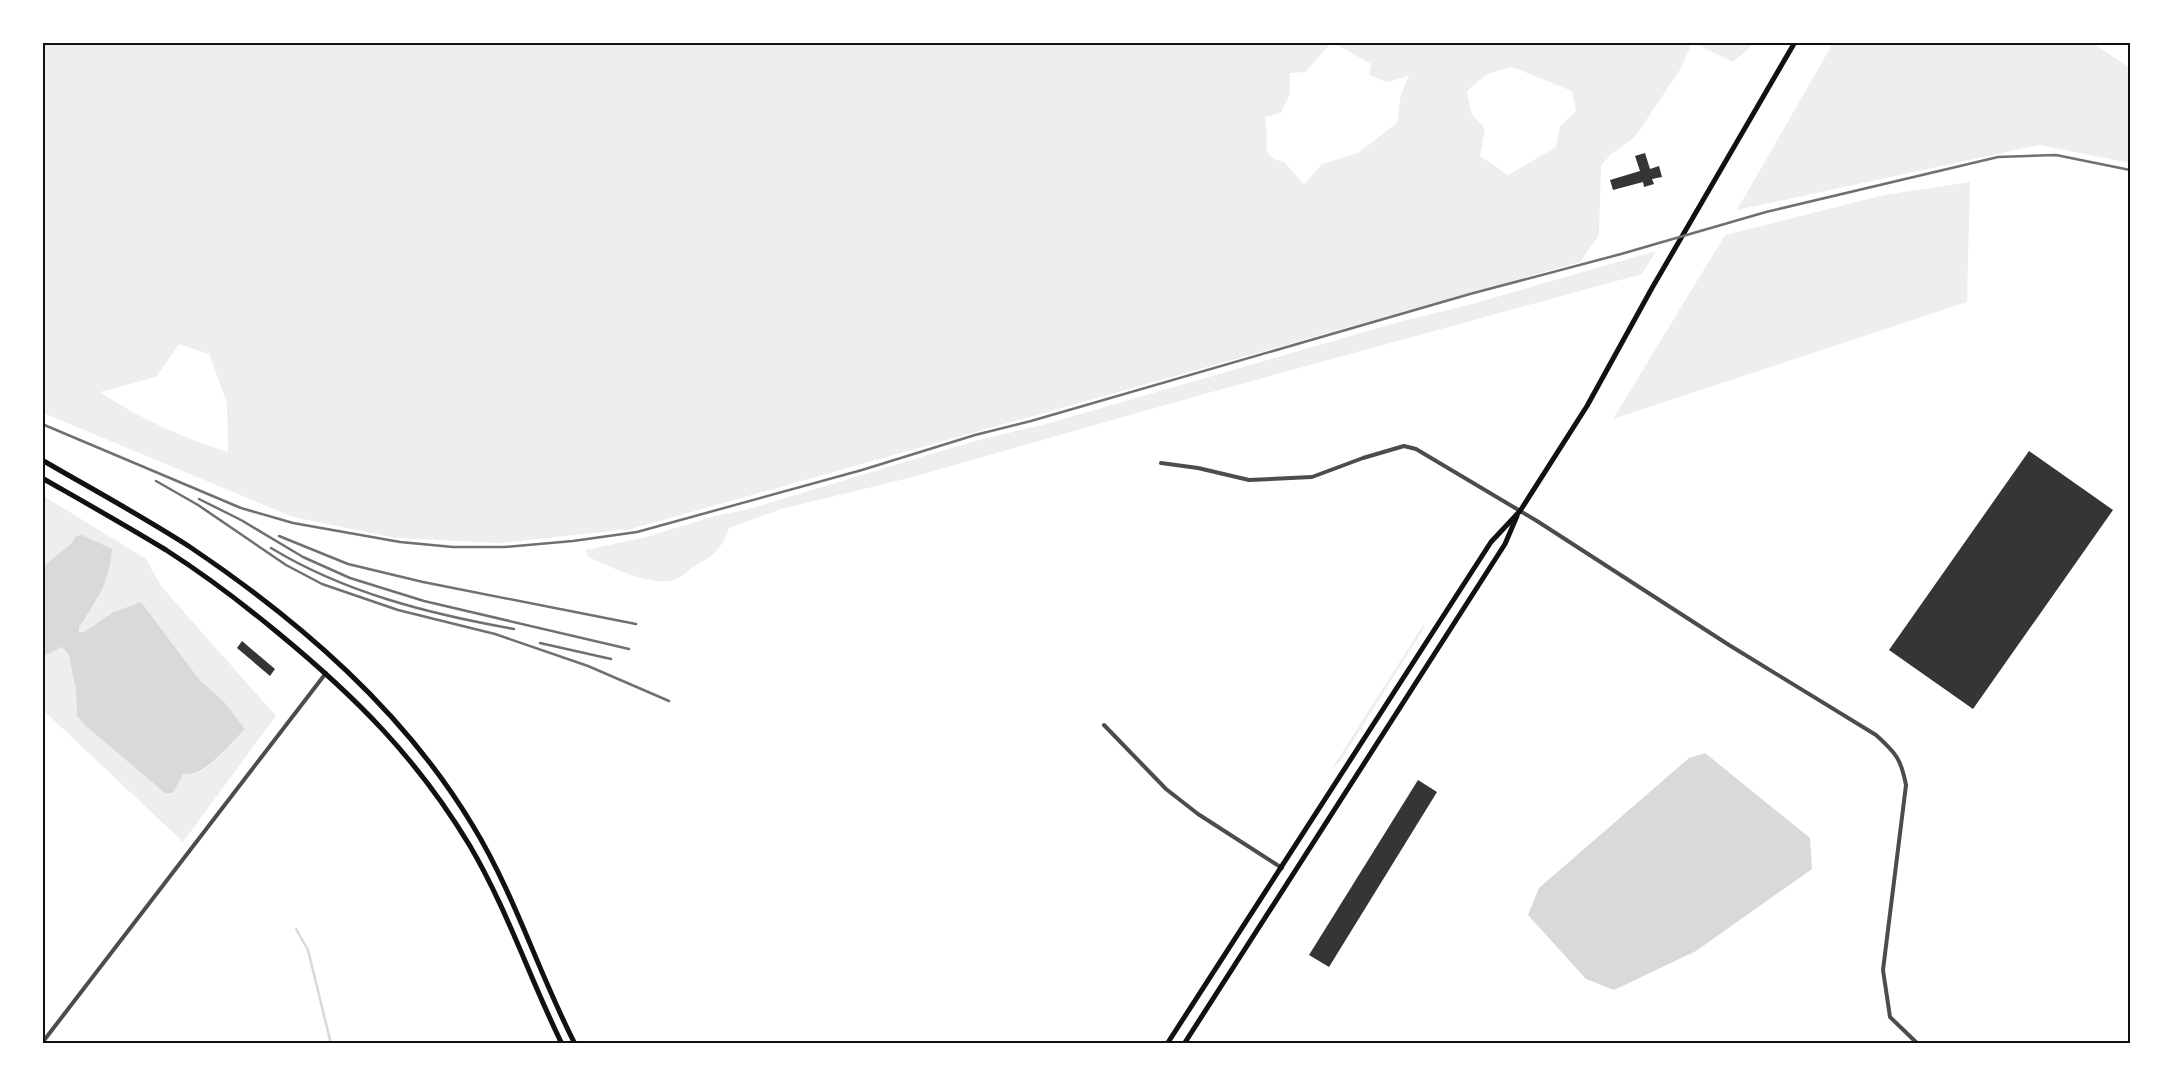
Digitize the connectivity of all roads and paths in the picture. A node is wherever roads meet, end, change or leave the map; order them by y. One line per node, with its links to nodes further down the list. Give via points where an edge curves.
1 (1795, 42): 5 (main road, via 1587,406)
2 (42, 460): 11 (main road, via 188,546 228,574 292,622 391,716 472,824 496,867)
3 (1161, 463): 5 (street, via 1249,480 1312,477 1404,446 1416,449)
4 (42, 478): 6 (main road, via 190,566 252,611)
5 (1520, 511): 8 (main road, via 1491,542); 13 (main road, via 1505,544); 14 (street, via 1876,736 1892,750 1902,765 1906,785 1884,970 1890,1017)
6 (326, 673): 9 (street); 10 (main road, via 391,738 456,824 498,901)
7 (1104, 725): 8 (street, via 1166,790)
8 (1282, 868): 12 (main road)
9 (42, 1043)
10 (562, 1044)
11 (576, 1044)
12 (1167, 1044)
13 (1184, 1044)
14 (1918, 1044)

